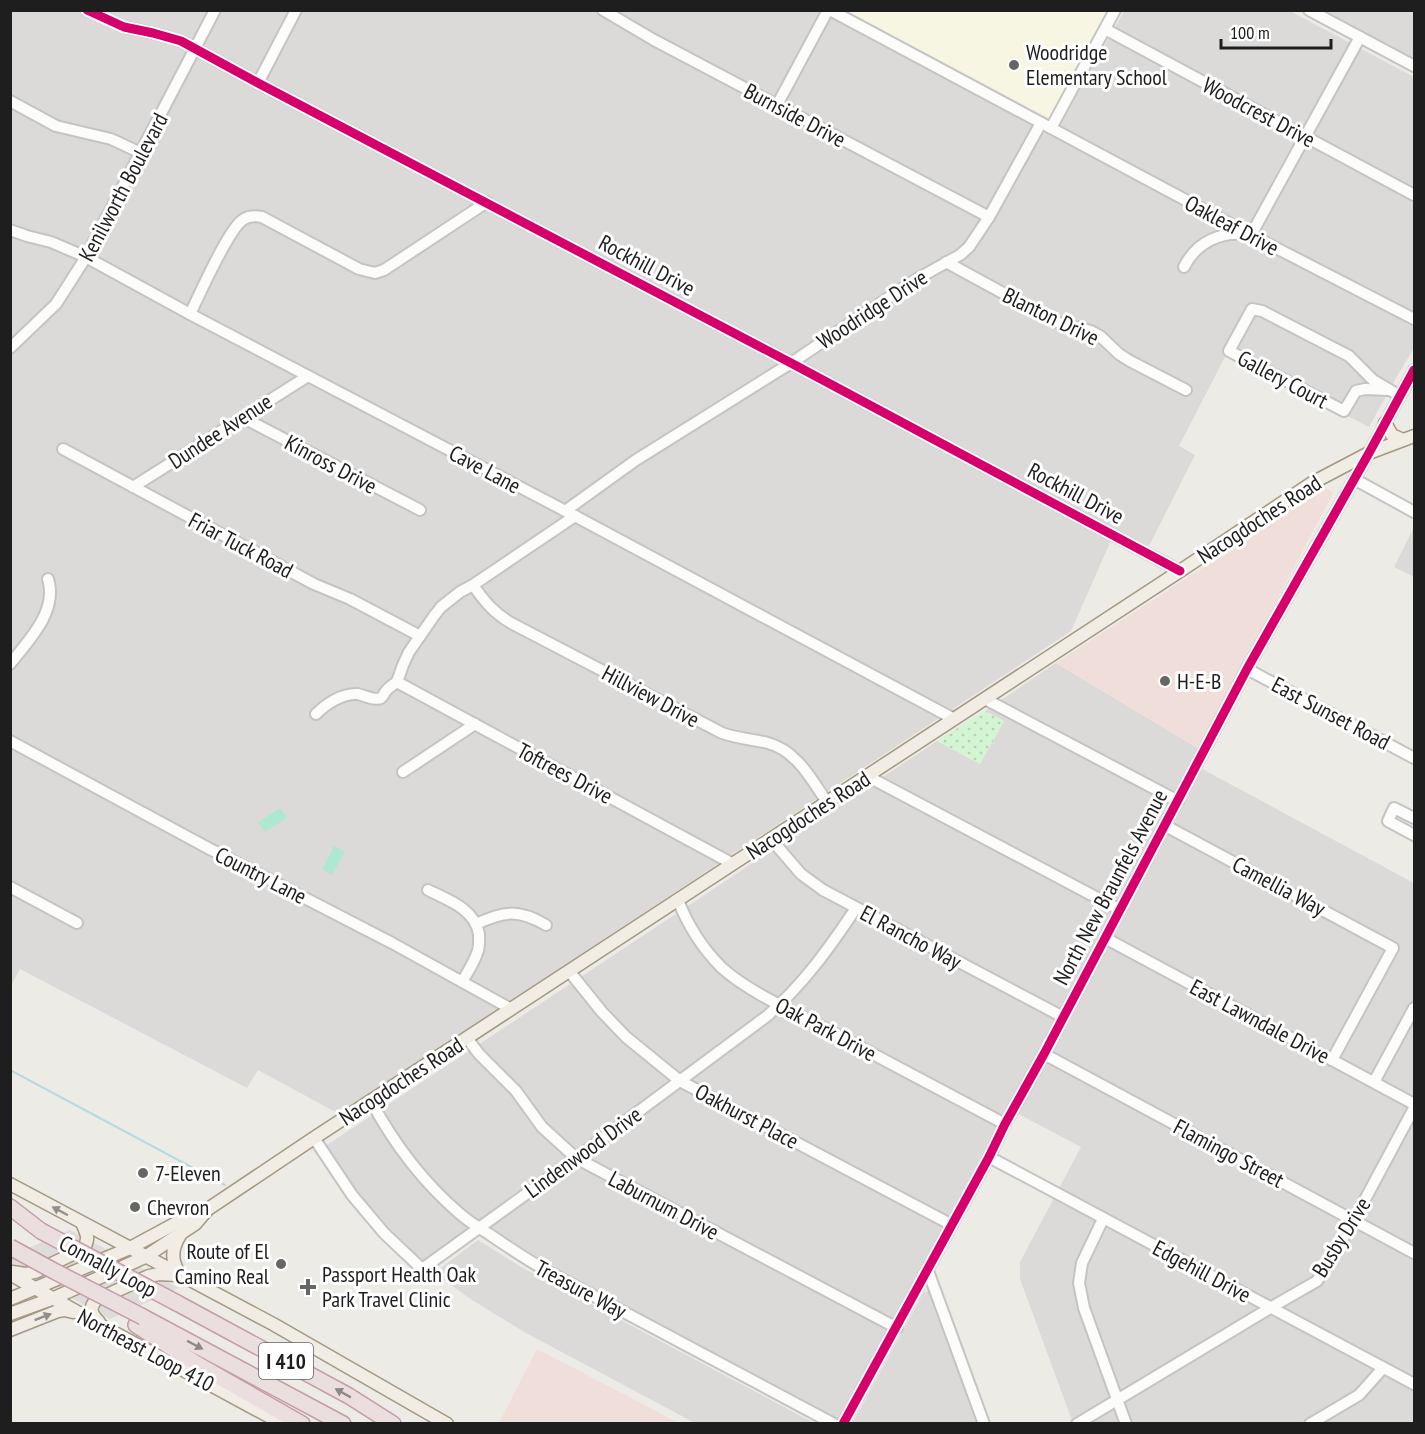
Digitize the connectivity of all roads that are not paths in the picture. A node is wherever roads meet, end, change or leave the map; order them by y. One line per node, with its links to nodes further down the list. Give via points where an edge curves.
1 (87, 10): 10 (street, Rockhill Drive, via 116,24)
2 (215, 10): 10 (street, Kenilworth Boulevard)
3 (296, 10): 12 (street)
4 (603, 10): 14 (street, Burnside Drive)
5 (829, 10): 14 (street); 15 (street, Oakleaf Drive)
6 (1115, 10): 8 (street, Woodridge Drive)
7 (1309, 10): 9 (street)
8 (1105, 29): 15 (street, Woodridge Drive); 16 (street, Woodcrest Drive)
9 (1359, 37): 11 (street); 16 (street)
10 (195, 48): 12 (street, Rockhill Drive); 17 (street, Kenilworth Boulevard)
11 (1414, 66)
12 (258, 83): 19 (street, Rockhill Drive)
13 (10, 102): 17 (street, via 56,126 111,139)
14 (777, 105): 20 (street, Burnside Drive)
15 (1046, 125): 20 (street, Woodridge Drive); 22 (street, Oakleaf Drive)
16 (1306, 137): 18 (street, Woodcrest Drive); 22 (street)
17 (141, 153): 23 (street, Kenilworth Boulevard)
18 (1414, 195)
19 (487, 202): 26 (street, via 375,273 359,269 262,217 243,219 226,243); 29 (street, Rockhill Drive)
20 (989, 217): 24 (street, Woodridge Drive, via 969,247)
21 (10, 230): 23 (street, Cave Lane)
22 (1251, 235): 25 (street, via 1230,233 1213,238 1202,244); 27 (street, Oakleaf Drive)
23 (86, 257): 26 (street, Cave Lane); 28 (street, Kenilworth Boulevard, via 56,304)
24 (946, 262): 29 (street, Woodridge Drive); 32 (street, Blanton Drive, via 1056,322 1091,331 1130,361)
25 (1184, 267)
26 (190, 314): 31 (street, Cave Lane)
27 (1414, 319)
28 (11, 348)
29 (791, 363): 44 (street, Woodridge Drive, via 636,460); 45 (street, Rockhill Drive)
30 (1414, 370): 34 (street, North New Braunfels Avenue)
31 (308, 376): 35 (street, Dundee Avenue); 44 (street, Cave Lane)
32 (1186, 390)
33 (1388, 390): 33 (street, Gallery Court, via 1349,356 1255,309 1229,351 1344,411 1356,391); 34 (street, Gallery Court)
34 (1400, 396): 36 (street, North New Braunfels Avenue)
35 (242, 417): 41 (street, Dundee Avenue); 42 (street, Kinross Drive)
36 (1386, 423): 37 (main road, via 1392,435); 39 (street, North New Braunfels Avenue)
37 (1409, 438): 39 (main road, Nacogdoches Road)
38 (63, 449): 41 (street, Friar Tuck Road)
39 (1369, 453): 40 (street, North New Braunfels Avenue); 45 (main road, Nacogdoches Road, via 1312,483)
40 (1354, 479): 43 (street); 50 (street, North New Braunfels Avenue)
41 (133, 487): 48 (street, Friar Tuck Road)
42 (420, 510)
43 (1414, 512)
44 (570, 514): 47 (street, Woodridge Drive); 54 (street, Cave Lane)
45 (1180, 571): 52 (main road, Nacogdoches Road)
46 (48, 579): 49 (street, via 51,587 46,614)
47 (473, 585): 48 (street, Woodridge Drive, via 441,607); 61 (street, Hillview Drive, via 485,603 511,623 722,733 766,743 789,753)
48 (420, 636): 51 (street, Woodridge Drive)
49 (10, 664)
50 (1247, 669): 57 (street, East Sunset Road); 60 (street, North New Braunfels Avenue)
51 (397, 682): 53 (street, via 381,698 349,694); 55 (street, Toftrees Drive)
52 (985, 699): 54 (main road, Nacogdoches Road); 60 (street)
53 (315, 714)
54 (954, 719): 59 (main road, Nacogdoches Road)
55 (475, 724): 58 (street); 67 (street, Toftrees Drive)
56 (10, 741): 78 (street, Country Lane)
57 (1414, 758)
58 (403, 772)
59 (867, 776): 61 (main road, Nacogdoches Road); 72 (street)
60 (1178, 801): 63 (street, North New Braunfels Avenue)
61 (827, 802): 66 (main road, Nacogdoches Road)
62 (1412, 817): 64 (street); 64 (street, via 1394,808 1388,821)
63 (1164, 825): 72 (street, North New Braunfels Avenue); 85 (street, Camellia Way, via 1393,948)
64 (1403, 829): 65 (street)
65 (1414, 835)
66 (771, 839): 67 (main road, Nacogdoches Road); 71 (street, El Rancho Way, via 812,882)
67 (732, 864): 70 (main road, Nacogdoches Road)
68 (10, 887): 73 (street)
69 (428, 890): 74 (street, via 462,908)
70 (678, 900): 77 (main road, Nacogdoches Road); 79 (street, Oak Park Drive, via 693,932 713,958 738,980)
71 (856, 908): 79 (street, Lindenwood Drive, via 826,953); 82 (street, El Rancho Way)
72 (1120, 910): 76 (street, North New Braunfels Avenue)
73 (77, 923)
74 (476, 924): 75 (street, via 494,916 517,914); 78 (street, via 480,943)
75 (546, 925)
76 (1105, 938): 82 (street, North New Braunfels Avenue); 85 (street, East Lawndale Drive)
77 (570, 971): 81 (main road, Nacogdoches Road); 86 (street, Oakhurst Place, via 626,1037)
78 (462, 982): 81 (street, Country Lane)
79 (780, 1005): 86 (street, Lindenwood Drive); 90 (street, Oak Park Drive)
80 (1414, 1008): 87 (street)
81 (511, 1009): 83 (main road, Nacogdoches Road)
82 (1063, 1017): 84 (street, North New Braunfels Avenue)
83 (467, 1038): 88 (main road, Nacogdoches Road); 93 (street, Laburnum Drive, via 516,1090 542,1127)
84 (1044, 1054): 90 (street, North New Braunfels Avenue); 99 (street, Flamingo Street)
85 (1332, 1060): 87 (street, East Lawndale Drive)
86 (680, 1081): 93 (street, Lindenwood Drive); 101 (street, Oakhurst Place)
87 (1374, 1082): 89 (street, East Lawndale Drive)
88 (371, 1101): 91 (main road, Nacogdoches Road); 102 (street, Treasure Way, via 405,1154 459,1214)
89 (1414, 1106): 99 (street, Busby Drive)
90 (1005, 1124): 92 (street, North New Braunfels Avenue)
91 (314, 1138): 96 (main road, Nacogdoches Road); 102 (street, Lindenwood Drive, via 352,1196 422,1269)
92 (989, 1157): 98 (street, Edgehill Drive); 101 (street, North New Braunfels Avenue)
93 (576, 1158): 102 (street, Lindenwood Drive); 120 (street, Laburnum Drive)
94 (10, 1184): 100 (main road, one-way to 94)
95 (10, 1207): 103 (highway)
96 (208, 1209): 104 (main road, Nacogdoches Road); 106 (main road, Nacogdoches Road)
97 (10, 1215): 103 (highway, Connally Loop / I 410)
98 (1103, 1218): 115 (street, Edgehill Drive); 124 (street, via 1082,1263 1079,1283)
99 (1354, 1220): 107 (street, Flamingo Street); 115 (street, Busby Drive, via 1317,1281)
100 (82, 1223): 106 (main road); 110 (main road, via 87,1234 83,1249 35,1272)
101 (952, 1225): 109 (street, North New Braunfels Avenue)
102 (478, 1227): 130 (street, Treasure Way, via 538,1266)
103 (41, 1231): 128 (highway, Connally Loop / I 410, one-way to 103, bridge, via 350,1396)
104 (180, 1233): 108 (main road, Nacogdoches Road); 111 (main road, via 173,1254)
105 (10, 1247): 118 (highway, Connally Loop / I 410, bridge)
106 (130, 1248): 108 (main road); 112 (main road, Nacogdoches Road)
107 (1414, 1253)
108 (145, 1257): 111 (main road); 113 (main road, Nacogdoches Road)
109 (928, 1271): 120 (street, North New Braunfels Avenue); 132 (street)
110 (10, 1273): 112 (main road, Northeast Loop 410)
111 (180, 1275): 119 (main road, via 149,1276 96,1300 92,1313); 129 (main road)
112 (37, 1288): 113 (main road, Northeast Loop 410); 114 (main road, Nacogdoches Road)
113 (54, 1298): 116 (main road, Northeast Loop 410); 117 (main road, Nacogdoches Road)
114 (10, 1299)
115 (1270, 1308): 122 (street, Edgehill Drive); 124 (street, Busby Drive)
116 (77, 1312): 119 (main road, Northeast Loop 410); 121 (main road, one-way to 116, via 58,1311)
117 (10, 1314)
118 (140, 1321): 126 (highway, via 197,1364); 127 (highway, Connally Loop / I 410, one-way to 127)
119 (102, 1326): 125 (main road, Northeast Loop 410)
120 (897, 1328): 131 (street, North New Braunfels Avenue)
121 (10, 1330)
122 (1383, 1368): 123 (street, Edgehill Drive); 135 (street, via 1359,1395)
123 (1414, 1384)
124 (1117, 1400): 133 (street, Busby Drive); 134 (street)
125 (283, 1424)
126 (302, 1424)
127 (342, 1424)
128 (393, 1424)
129 (447, 1424)
130 (834, 1424)
131 (843, 1424)
132 (984, 1424)
133 (1077, 1424)
134 (1126, 1424)
135 (1310, 1424)

